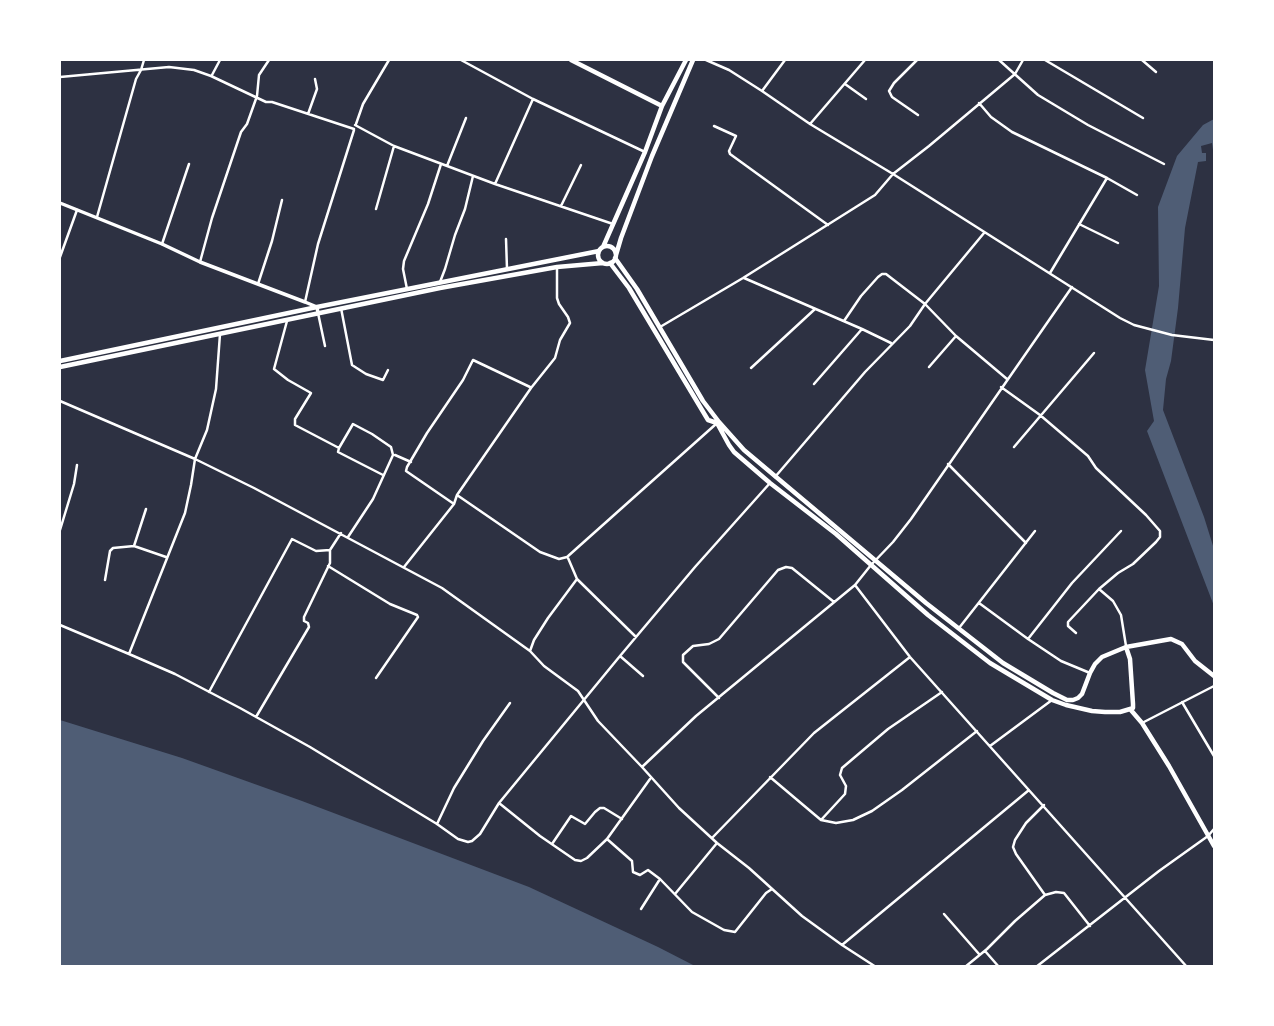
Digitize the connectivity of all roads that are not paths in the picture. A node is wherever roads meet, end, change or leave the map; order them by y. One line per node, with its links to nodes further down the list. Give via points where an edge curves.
1 (144, 60): 17 (street)
2 (220, 60): 20 (street)
3 (269, 60): 25 (street, via 260,75)
4 (389, 60): 36 (street)
5 (461, 60): 26 (street)
6 (571, 60): 29 (main road)
7 (706, 60): 24 (street)
8 (785, 60): 24 (street)
9 (865, 60): 23 (street)
10 (917, 60): 31 (street, via 889,91)
11 (999, 60): 19 (street)
12 (1023, 60): 19 (street)
13 (1045, 60): 33 (street)
14 (1142, 60): 18 (street)
15 (685, 61): 29 (main road)
16 (692, 61): 63 (main road)
17 (141, 70): 20 (street, via 169,67); 21 (street); 54 (street)
18 (1156, 72)
19 (1015, 74): 28 (street); 41 (street, via 1038,95)
20 (211, 76): 25 (street)
21 (60, 77)
22 (314, 79): 30 (street, via 317,89)
23 (845, 84): 27 (street); 34 (street)
24 (762, 91): 34 (street)
25 (257, 96): 30 (street); 65 (street)
26 (533, 99): 38 (street); 47 (street)
27 (866, 99)
28 (979, 103): 44 (street); 46 (street, via 1012,132)
29 (662, 106): 38 (main road)
30 (308, 114): 36 (street)
31 (918, 116)
32 (466, 118): 43 (street)
33 (1143, 118)
34 (810, 124): 44 (street)
35 (714, 126): 57 (street, via 736,136 730,154)
36 (355, 127): 37 (street); 76 (street)
37 (394, 145): 39 (street); 52 (street)
38 (645, 152): 55 (main road)
39 (442, 163): 43 (street); 75 (street, via 404,261)
40 (189, 164): 61 (street)
41 (1164, 164)
42 (581, 165): 51 (street)
43 (447, 166): 45 (street)
44 (893, 174): 57 (street, via 875,195); 58 (street)
45 (473, 176): 47 (street); 72 (street)
46 (1107, 178): 48 (street); 56 (street)
47 (495, 184): 51 (street)
48 (1137, 195)
49 (282, 200): 73 (street)
50 (60, 203): 53 (street)
51 (561, 207): 55 (street)
52 (376, 209)
53 (77, 210): 54 (street); 64 (street)
54 (97, 217): 61 (street)
55 (614, 224): 62 (main road)
56 (1079, 224): 60 (street); 70 (street)
57 (828, 225): 71 (street)
58 (984, 233): 70 (street); 77 (street)
59 (506, 239): 69 (street)
60 (1118, 243)
61 (162, 244): 65 (street)
62 (601, 249): 63 (main road, via 613,248); 66 (main road); 69 (main road)
63 (615, 256): 67 (main road); 83 (main road)
64 (60, 257)
65 (200, 262): 73 (street)
66 (603, 263): 67 (main road); 68 (main road)
67 (610, 263): 102 (main road, via 708,420)
68 (557, 267): 78 (main road); 99 (street, via 557,298 570,323 555,358)
69 (507, 269): 72 (main road)
70 (1050, 273): 74 (street)
71 (743, 278): 79 (street); 83 (street)
72 (439, 283): 75 (main road)
73 (258, 284): 76 (street)
74 (1072, 287): 87 (street, via 1139,326); 96 (street)
75 (407, 289): 80 (main road)
76 (305, 302): 80 (street)
77 (925, 304): 82 (street, via 883,274); 86 (street); 88 (street)
78 (341, 308): 80 (main road); 95 (street, via 352,365 383,380)
79 (815, 309): 82 (street); 94 (street)
80 (317, 310): 81 (main road); 89 (street); 91 (main road)
81 (287, 321): 85 (main road); 104 (street, via 274,369 311,393 295,425)
82 (844, 321): 84 (street)
83 (660, 327): 111 (main road, via 712,414)
84 (862, 329): 88 (street); 97 (street)
85 (220, 334): 92 (main road); 106 (street, via 216,389)
86 (956, 336): 93 (street); 96 (street)
87 (1214, 340)
88 (891, 343): 111 (street)
89 (326, 346)
90 (1094, 354): 101 (street)
91 (60, 361)
92 (60, 367)
93 (929, 367)
94 (751, 368)
95 (388, 370)
96 (1007, 379): 98 (street)
97 (814, 384)
98 (1002, 387): 101 (street); 108 (street)
99 (531, 388): 107 (street, via 473,359); 113 (street)
100 (60, 401): 106 (street)
101 (1040, 415): 103 (street); 133 (street, via 1088,456 1160,531 1158,539 1133,564)
102 (717, 424): 112 (main road, via 734,452); 125 (street)
103 (1014, 447)
104 (339, 448): 105 (street, via 353,424 391,447); 110 (street, via 338,452)
105 (393, 454): 107 (street); 110 (street)
106 (195, 459): 119 (street); 124 (street, via 185,513)
107 (411, 462): 114 (street, via 408,474)
108 (948, 464): 121 (street); 126 (street)
109 (77, 465): 116 (street)
110 (383, 475): 120 (street)
111 (775, 477): 126 (main road)
112 (770, 483): 128 (main road); 139 (street)
113 (457, 495): 114 (street); 125 (street, via 540,552)
114 (454, 504): 129 (street)
115 (146, 509): 122 (street)
116 (60, 530)
117 (1035, 531): 121 (street)
118 (1121, 531): 140 (street)
119 (341, 533): 120 (street); 123 (street)
120 (348, 537): 129 (street)
121 (1026, 543): 135 (street)
122 (134, 546): 124 (street); 131 (street, via 112,548)
123 (330, 550): 127 (street); 151 (street, via 316,551 292,539)
124 (166, 557): 143 (street)
125 (567, 557): 130 (street)
126 (877, 560): 128 (street); 137 (main road)
127 (329, 564): 149 (street, via 418,617); 159 (street, via 304,617 309,627)
128 (871, 565): 132 (street); 155 (main road, via 990,663)
129 (403, 568): 142 (street, via 442,588)
130 (577, 579): 139 (street); 142 (street)
131 (105, 580)
132 (855, 585): 134 (street); 145 (street)
133 (1099, 589): 138 (street, via 1067,624); 141 (street, via 1121,615)
134 (834, 602): 153 (street); 153 (street, via 792,568 778,570 719,639 693,646 683,655 683,662)
135 (979, 604): 137 (street); 140 (street)
136 (60, 625): 143 (street)
137 (959, 628): 146 (main road, via 1003,663 1067,700 1079,697)
138 (1076, 633)
139 (636, 637): 144 (street)
140 (1028, 639): 146 (street)
141 (1126, 647): 146 (main road, via 1102,657); 148 (main road, via 1173,639); 158 (main road)
142 (530, 651): 154 (street)
143 (129, 654): 151 (street)
144 (620, 656): 147 (street); 154 (street)
145 (910, 657): 152 (street); 165 (street, via 814,733)
146 (1090, 673)
147 (643, 676)
148 (1214, 676)
149 (376, 678)
150 (1214, 686): 156 (street)
151 (209, 692): 159 (street)
152 (942, 692): 161 (street); 171 (street, via 842,768 845,794)
153 (719, 698): 164 (street)
154 (584, 700): 164 (street); 168 (street)
155 (1052, 700): 158 (main road, via 1092,711); 162 (street)
156 (1182, 702): 160 (street); 163 (street)
157 (510, 703): 172 (street, via 461,776)
158 (1130, 709): 160 (main road)
159 (256, 717): 172 (street)
160 (1142, 723): 174 (main road)
161 (977, 732): 162 (street); 171 (street, via 864,816 836,823)
162 (990, 746): 167 (street)
163 (1214, 756)
164 (642, 767): 166 (street)
165 (770, 777): 171 (street); 175 (street)
166 (651, 778): 170 (street); 175 (street)
167 (1029, 790): 169 (street); 188 (street)
168 (499, 803): 172 (street, via 472,841 458,839); 178 (street)
169 (1044, 806): 183 (street, via 1026,823 1013,847); 184 (street)
170 (622, 819): 176 (street); 178 (street, via 604,808 585,824 571,816)
171 (821, 820)
172 (437, 824)
173 (1214, 829): 174 (street)
174 (1208, 836): 179 (main road); 184 (street)
175 (712, 838): 177 (street)
176 (607, 839): 178 (street, via 581,861); 180 (street, via 632,861 636,874 647,870)
177 (717, 843): 181 (street); 182 (street)
178 (552, 845)
179 (1214, 846)
180 (660, 879): 182 (street); 185 (street)
181 (772, 889): 182 (street, via 734,932 692,912); 188 (street)
182 (675, 894)
183 (1045, 895): 187 (street, via 1064,893); 189 (street)
184 (1125, 897): 187 (street); 195 (street)
185 (641, 909)
186 (944, 914): 190 (street)
187 (1090, 926): 194 (street)
188 (842, 945): 191 (street)
189 (985, 951): 190 (street); 193 (street)
190 (980, 955): 192 (street)
191 (876, 967)
192 (965, 967)
193 (999, 967)
194 (1035, 967)
195 (1187, 967)

